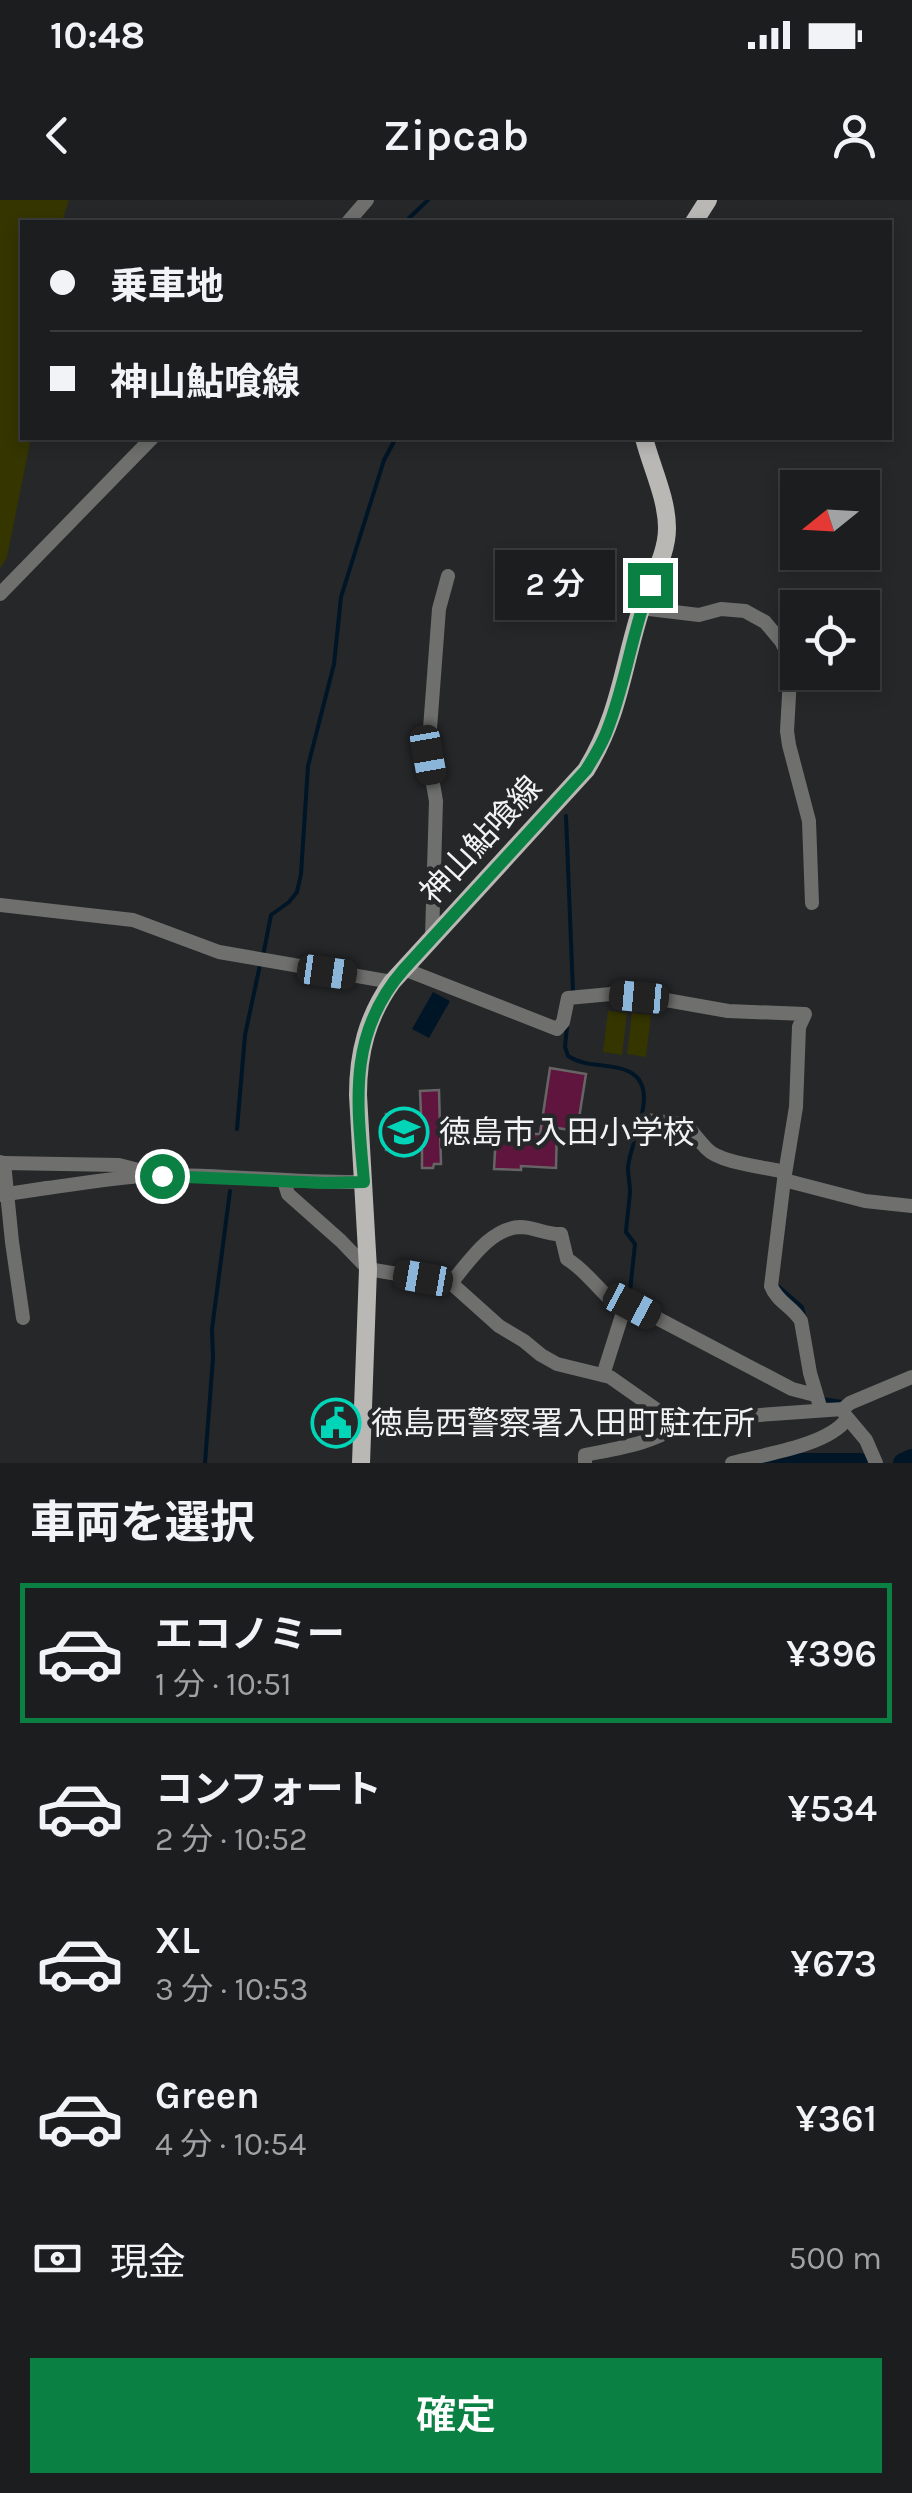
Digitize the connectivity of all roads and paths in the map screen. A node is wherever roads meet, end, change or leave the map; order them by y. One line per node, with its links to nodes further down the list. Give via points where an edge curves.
1 (368, 200): 2 (street)
2 (350, 220)
3 (150, 440): 6 (street)
4 (645, 440): 7 (main road, 神山鮎喰線, via 666,528)
5 (448, 576): 10 (street, via 439,608 428,755 436,802)
6 (0, 594)
7 (641, 608): 8 (street, via 745,611 780,641 791,660 789,745 809,821); 10 (main road, 神山鮎喰線, via 614,713 586,770)
8 (812, 903)
9 (0, 905): 11 (street, via 133,920 261,961)
10 (432, 937): 11 (main road, 神山鮎喰線)
11 (398, 976): 15 (street, via 558,1029 572,998 612,994 805,1014); 17 (main road, 神山鮎喰線, via 372,1015 358,1072)
12 (645, 1120): 15 (street, via 685,1124 719,1158)
13 (2, 1163): 14 (street, via 119,1164); 23 (street)
14 (162, 1176): 16 (street); 18 (street, bridge)
15 (787, 1179): 19 (street, via 865,1202); 26 (street, via 771,1286 799,1316)
16 (284, 1181): 17 (street); 20 (street, via 288,1194)
17 (364, 1182): 20 (main road, 神山鮎喰線)
18 (0, 1195)
19 (912, 1206)
20 (368, 1269): 21 (street); 30 (main road, 神山鮎喰線)
21 (451, 1283): 22 (street, via 486,1243 518,1227 561,1234 567,1259 612,1302); 24 (street, via 541,1355)
22 (628, 1307): 24 (street); 26 (street)
23 (23, 1318)
24 (603, 1375): 28 (street)
25 (912, 1378): 27 (street, via 850,1403)
26 (818, 1402): 27 (street); 28 (street)
27 (845, 1414): 29 (street); 32 (street, via 840,1428 814,1441)
28 (681, 1422): 31 (street, via 634,1445 585,1455)
29 (876, 1462)
30 (361, 1463)
31 (585, 1463)
32 (732, 1463)

